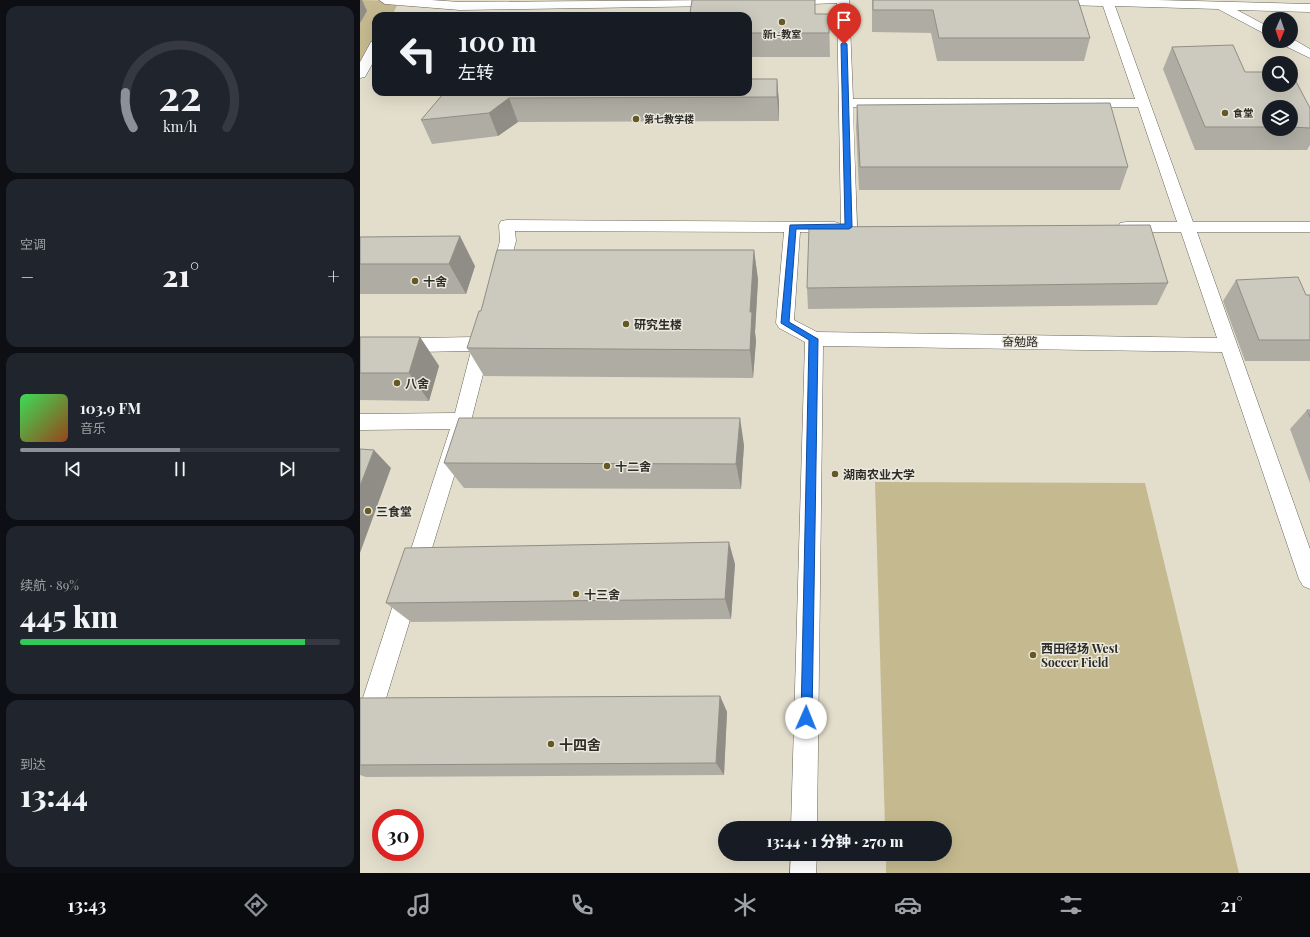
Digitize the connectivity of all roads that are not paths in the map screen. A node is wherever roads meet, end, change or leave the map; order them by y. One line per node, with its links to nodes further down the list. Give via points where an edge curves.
1 (385, 0): 5 (street, via 460,6)
2 (833, 0): 6 (street)
3 (843, 0): 16 (street)
4 (1024, 0): 8 (street)
5 (694, 1): 7 (street)
6 (779, 1)
7 (732, 2)
8 (1108, 3): 9 (street); 17 (street)
9 (1220, 6): 10 (street); 11 (street)
10 (1310, 8)
11 (1262, 28)
12 (1298, 48): 14 (street)
13 (372, 52): 15 (street)
14 (1310, 54)
15 (360, 74)
16 (846, 103): 17 (street); 18 (street, via 857,227)
17 (1143, 103): 20 (street)
18 (792, 227): 22 (street, via 507,225 508,241); 24 (street, via 785,323)
19 (1108, 227): 20 (street)
20 (1187, 227): 21 (street); 26 (street)
21 (1310, 227)
22 (495, 293)
23 (487, 322): 25 (street)
24 (814, 339): 26 (street, 奋勉路); 32 (street)
25 (482, 344): 27 (street); 28 (street)
26 (1227, 344): 30 (street)
27 (360, 346)
28 (462, 421): 29 (street); 31 (street)
29 (360, 422)
30 (1310, 579)
31 (360, 744)
32 (804, 821)
33 (804, 861): 34 (street)
34 (803, 873)

